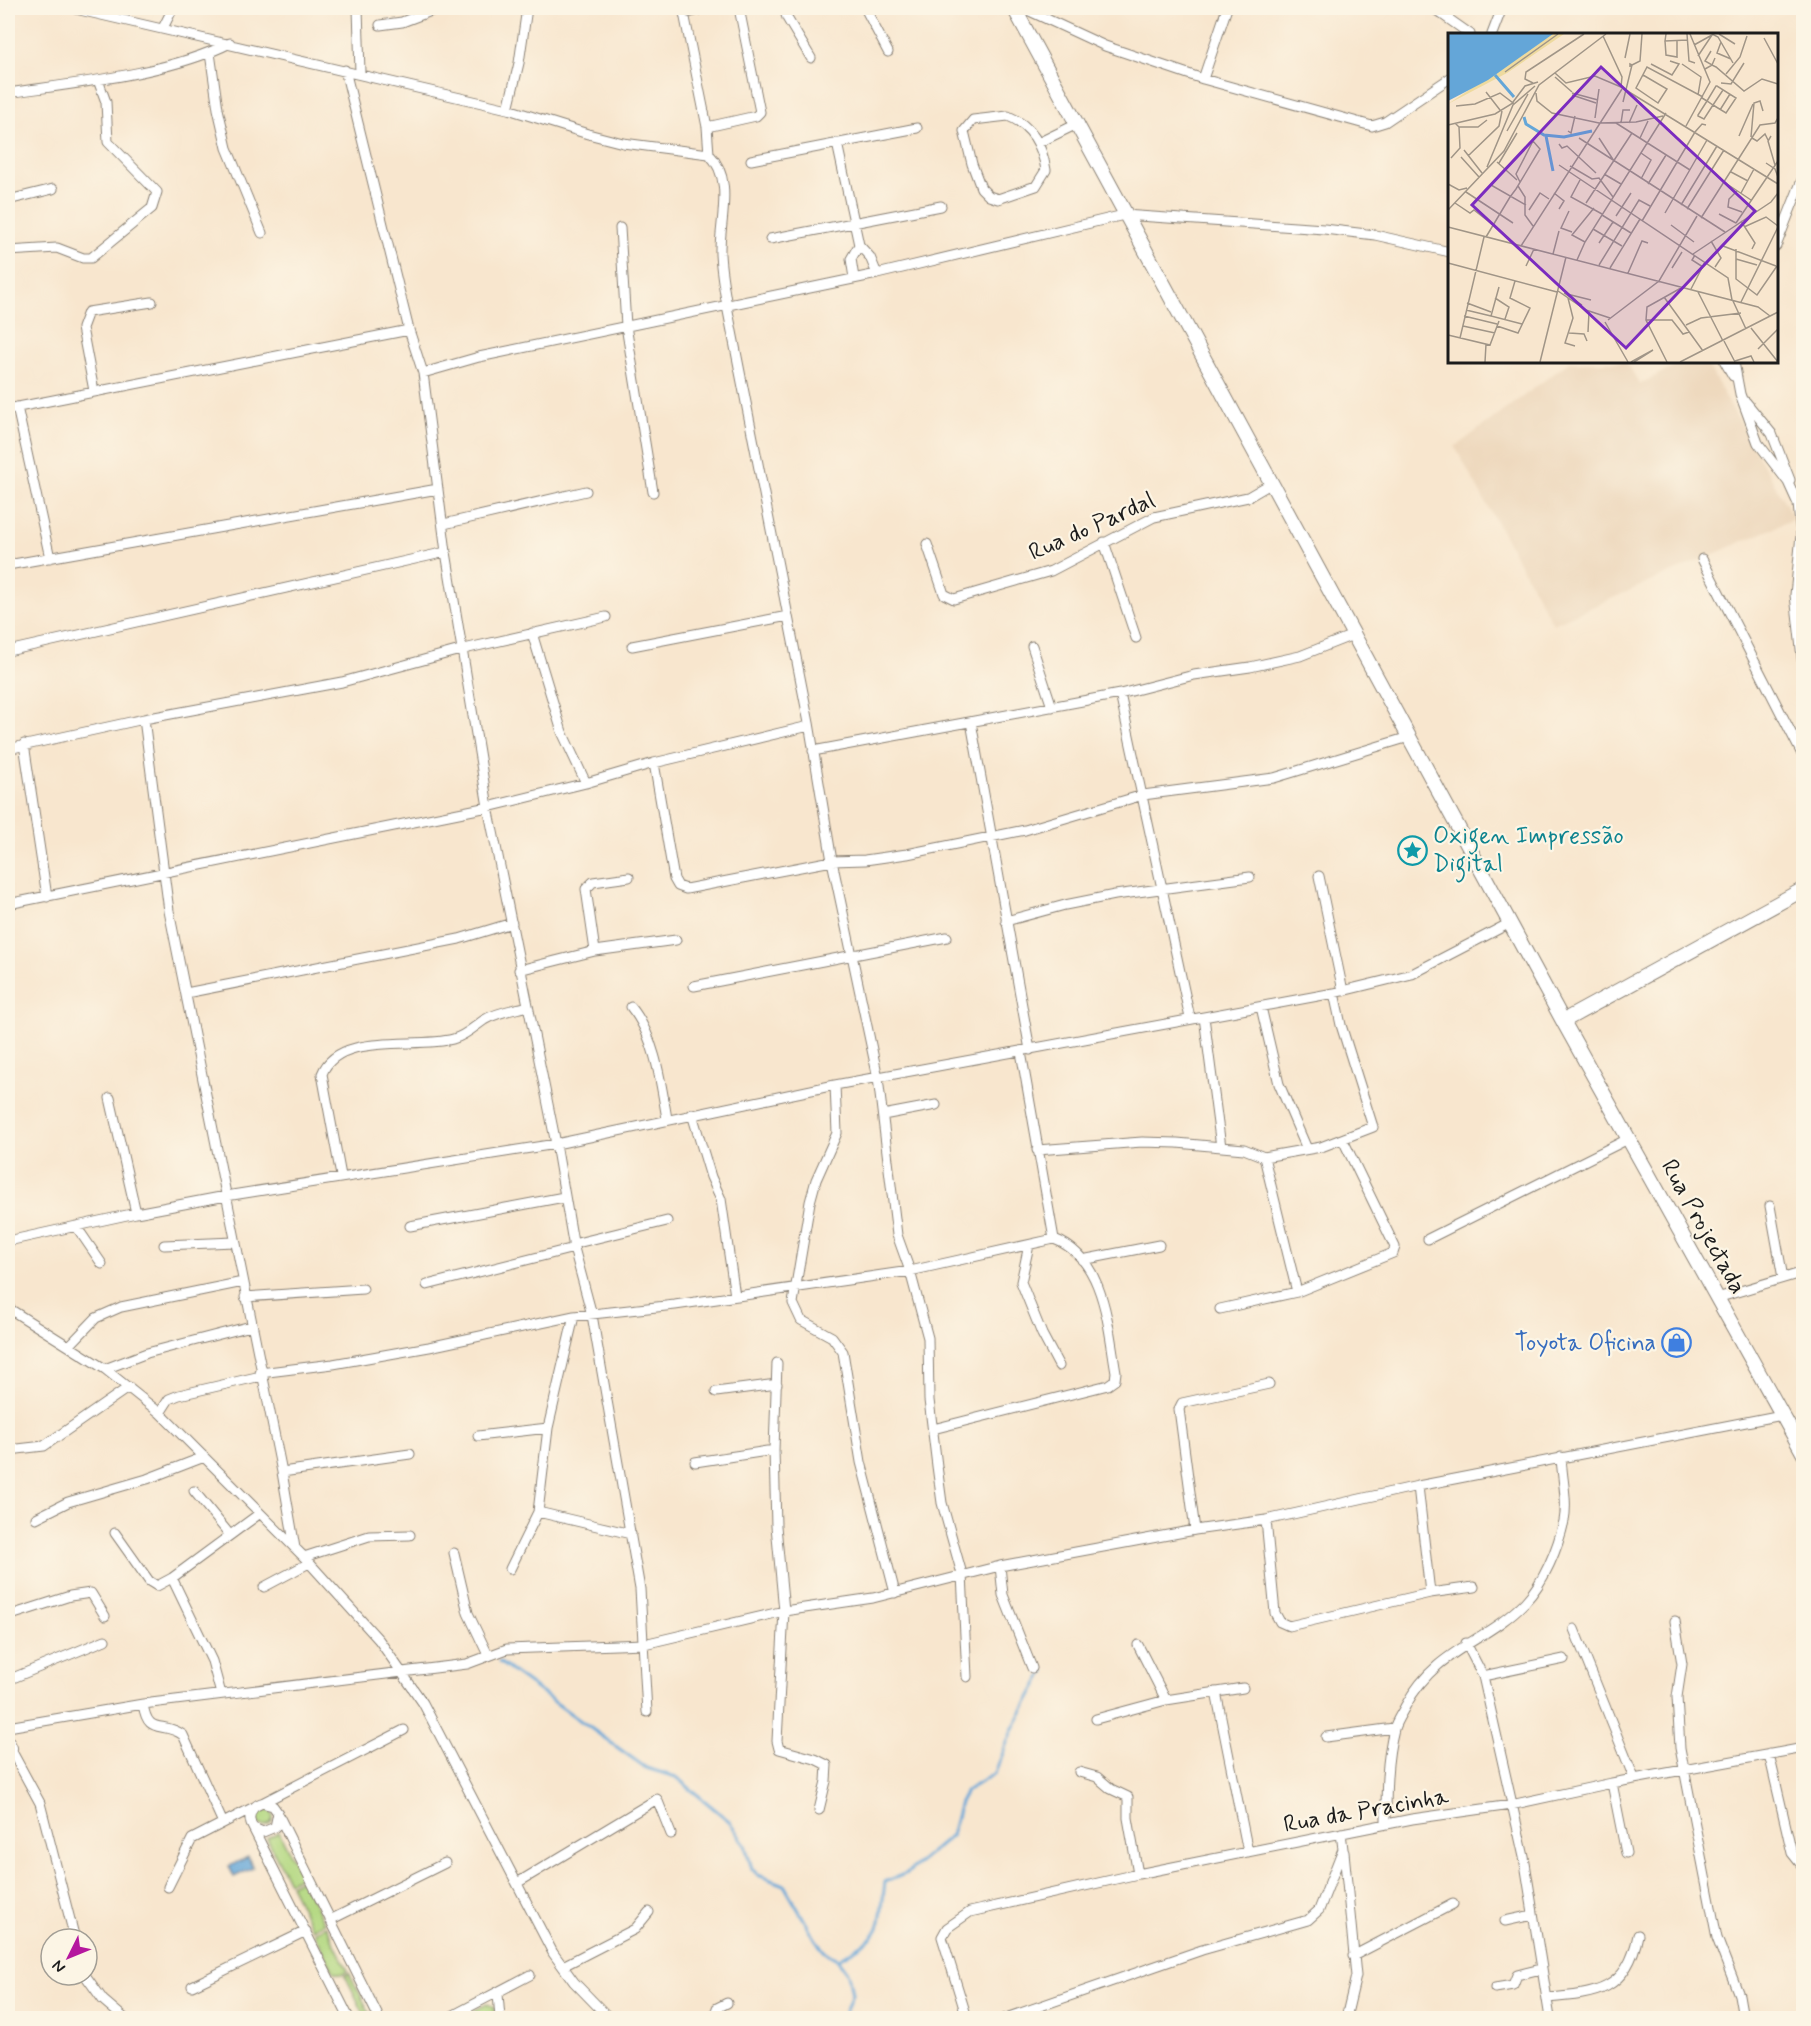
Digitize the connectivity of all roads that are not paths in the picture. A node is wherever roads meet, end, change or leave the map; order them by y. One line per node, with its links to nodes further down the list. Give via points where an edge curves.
1 (71, 8): 17 (street)
2 (172, 8): 17 (street)
3 (358, 8): 25 (street)
4 (439, 8): 16 (street, via 402,22)
5 (527, 8): 30 (street)
6 (706, 8): 15 (street)
7 (739, 8): 32 (street, via 760,112)
8 (784, 8): 23 (street)
9 (865, 8): 21 (street)
10 (1014, 8): 31 (main road, Rua Projectada)
11 (1023, 8): 26 (street, via 1105,46)
12 (1227, 8): 26 (street)
13 (1433, 8): 18 (street)
14 (1502, 8): 19 (street)
15 (684, 11): 32 (street)
16 (380, 25)
17 (163, 28): 20 (street)
18 (1469, 33)
19 (1492, 33)
20 (230, 43): 22 (street); 24 (street)
21 (888, 52)
22 (210, 53): 28 (street); 47 (street, via 227,148)
23 (811, 58)
24 (345, 70): 25 (street); 58 (street)
25 (360, 74): 30 (street)
26 (1203, 79): 27 (street, via 1374,127)
27 (1448, 79)
28 (98, 80): 29 (street); 51 (street, via 106,102 108,142 157,192 152,208 92,258 57,248)
29 (8, 93)
30 (508, 110): 36 (street, via 623,142)
31 (1079, 123): 34 (street); 44 (main road, Rua Projectada)
32 (707, 127): 36 (street)
33 (917, 128): 35 (street)
34 (1038, 142): 34 (street, via 1030,130 1008,116 973,120 964,131 981,188 998,200 1036,186 1043,178 1046,170)
35 (837, 143): 37 (street); 45 (street)
36 (709, 154): 56 (street, via 723,175 720,252)
37 (751, 160)
38 (1803, 175): 40 (street)
39 (54, 189): 41 (street)
40 (1797, 193): 43 (street); 49 (street)
41 (8, 200)
42 (941, 206): 45 (street)
43 (1803, 206)
44 (1124, 215): 52 (street, via 1324,229 1375,235); 53 (street); 65 (main road, Rua Projectada)
45 (854, 223): 48 (street); 50 (street)
46 (620, 228): 57 (street)
47 (262, 233)
48 (770, 240)
49 (1778, 241)
50 (859, 245): 53 (street, via 870,257); 54 (street, via 851,260)
51 (8, 251)
52 (1448, 252)
53 (877, 274): 54 (street)
54 (854, 278): 56 (street)
55 (152, 302): 62 (street, via 88,312 82,328)
56 (727, 306): 57 (street); 78 (street)
57 (626, 326): 61 (street); 68 (street)
58 (409, 330): 61 (street); 62 (street)
59 (1725, 363): 63 (street)
60 (1734, 363): 63 (street)
61 (423, 373): 66 (street)
62 (94, 391): 64 (street)
63 (1740, 394): 69 (street, via 1772,434); 69 (street, via 1758,443)
64 (12, 408): 75 (street)
65 (1272, 483): 72 (street, Rua do Pardal, via 1239,500 1154,517); 81 (main road, Rua Projectada)
66 (438, 489): 71 (street); 75 (street)
67 (585, 490): 71 (street)
68 (654, 492)
69 (1801, 501): 70 (street); 87 (street, via 1795,595)
70 (1803, 519)
71 (444, 524): 74 (street)
72 (1104, 542): 73 (street, Rua do Pardal, via 1051,571 954,599 944,594); 82 (street)
73 (927, 544)
74 (446, 552): 85 (street); 86 (street)
75 (50, 558): 77 (street)
76 (1702, 559): 97 (street)
77 (8, 565)
78 (788, 615): 83 (street); 92 (street)
79 (606, 617): 80 (street)
80 (532, 633): 85 (street); 99 (street, via 562,732)
81 (1353, 635): 88 (street, via 1300,656 1194,675); 93 (main road, Rua Projectada)
82 (1136, 638)
83 (632, 646)
84 (1032, 646): 89 (street)
85 (464, 649): 90 (street, via 342,682); 101 (street)
86 (8, 651)
87 (1803, 676)
88 (1120, 694): 89 (street); 100 (street)
89 (1052, 707): 91 (street)
90 (144, 719): 94 (street); 104 (street)
91 (971, 722): 96 (street); 102 (street)
92 (809, 726): 96 (street); 98 (street)
93 (1408, 738): 100 (street, via 1274,778); 114 (main road, Rua Projectada)
94 (24, 744): 95 (street); 110 (street)
95 (8, 748)
96 (813, 751): 103 (street)
97 (1803, 758)
98 (654, 763): 99 (street); 103 (street, via 678,886 697,888)
99 (586, 783): 101 (street)
100 (1143, 795): 102 (street, via 1063,820); 108 (street)
101 (489, 807): 104 (street); 113 (street)
102 (993, 836): 103 (street, via 907,854); 112 (street)
103 (832, 861): 118 (street)
104 (163, 872): 110 (street); 122 (street)
105 (1319, 876): 121 (street)
106 (629, 877): 117 (street, via 592,882 586,889)
107 (1250, 877): 108 (street)
108 (1162, 887): 112 (street, via 1065,905); 127 (street)
109 (1803, 889): 128 (main road)
110 (47, 897): 111 (street)
111 (8, 904)
112 (1006, 921): 129 (street)
113 (512, 923): 119 (street); 122 (street, via 459,939)
114 (1510, 923): 121 (street, via 1412,975); 128 (main road, Rua Projectada)
115 (947, 937): 118 (street)
116 (676, 940): 117 (street)
117 (595, 951): 119 (street)
118 (851, 955): 120 (street); 130 (street)
119 (519, 970): 123 (street)
120 (694, 986)
121 (1339, 992): 125 (street); 138 (street, via 1341,1026 1373,1127)
122 (186, 993): 145 (street)
123 (528, 1006): 139 (street); 144 (street, via 498,1014 454,1039 362,1047 328,1061 322,1074)
124 (631, 1007): 136 (street, via 650,1044)
125 (1261, 1007): 126 (street); 141 (street, via 1279,1084)
126 (1204, 1017): 127 (street); 140 (street)
127 (1190, 1018): 129 (street)
128 (1563, 1021): 137 (main road, Rua Projectada)
129 (1026, 1051): 130 (street); 142 (street)
130 (878, 1078): 131 (street); 135 (street)
131 (835, 1085): 134 (street); 167 (street, via 837,1133 810,1202)
132 (110, 1098): 148 (street)
133 (936, 1105): 135 (street)
134 (692, 1114): 136 (street); 171 (street, via 726,1220)
135 (883, 1115): 162 (street, via 897,1235)
136 (668, 1119): 139 (street)
137 (1628, 1139): 153 (street); 172 (main road, Rua Projectada)
138 (1343, 1140): 141 (street); 169 (street, via 1395,1246 1388,1255)
139 (556, 1144): 144 (street); 146 (street)
140 (1221, 1147): 142 (street, via 1142,1142); 143 (street, via 1244,1149)
141 (1307, 1149): 143 (street)
142 (1037, 1150): 152 (street)
143 (1264, 1157): 169 (street)
144 (341, 1176): 145 (street)
145 (226, 1196): 148 (street); 155 (street)
146 (564, 1197): 151 (street); 159 (street)
147 (1770, 1206): 164 (street)
148 (135, 1213): 150 (street)
149 (667, 1221): 159 (street)
150 (76, 1226): 154 (street); 161 (street)
151 (410, 1226)
152 (1054, 1239): 157 (street); 160 (street)
153 (1428, 1239)
154 (8, 1241)
155 (234, 1242): 156 (street); 165 (street)
156 (164, 1245)
157 (1029, 1245): 162 (street); 180 (street, via 1021,1282)
158 (1159, 1245): 160 (street)
159 (573, 1246): 166 (street); 175 (street)
160 (1082, 1260): 190 (street, via 1102,1301 1115,1380 1108,1385)
161 (102, 1264)
162 (910, 1271): 167 (street); 190 (street, via 928,1338)
163 (1803, 1272): 164 (street)
164 (1783, 1278): 172 (street)
165 (243, 1282): 170 (street); 178 (street, via 121,1307 96,1318)
166 (428, 1285)
167 (796, 1287): 171 (street); 220 (street, via 793,1303 801,1320 832,1337 843,1352 861,1462)
168 (363, 1289): 170 (street)
169 (1297, 1292): 174 (street)
170 (245, 1296): 177 (street)
171 (735, 1296): 175 (street)
172 (1717, 1298): 188 (main road, Rua Projectada)
173 (8, 1308): 178 (street)
174 (1220, 1309)
175 (592, 1315): 176 (street); 208 (street)
176 (574, 1316): 182 (street, via 429,1347); 189 (street)
177 (251, 1326): 181 (street, via 147,1353); 182 (street)
178 (70, 1345): 181 (street)
179 (777, 1363): 183 (street)
180 (1059, 1366)
181 (105, 1369): 185 (street)
182 (261, 1374): 187 (street, via 179,1395 169,1399); 199 (street)
183 (777, 1384): 186 (street); 193 (street)
184 (1269, 1384): 206 (street, via 1182,1403 1179,1409)
185 (129, 1387): 187 (street); 192 (street, via 44,1446)
186 (716, 1392)
187 (160, 1413): 196 (street)
188 (1782, 1414): 194 (main road, Rua Projectada); 197 (street)
189 (548, 1428): 191 (street); 202 (street)
190 (933, 1429): 216 (street, via 942,1503)
191 (478, 1436)
192 (9, 1450)
193 (774, 1450): 198 (street); 222 (street)
194 (1803, 1454)
195 (410, 1455): 199 (street)
196 (204, 1457): 203 (street); 204 (street, via 68,1502)
197 (1560, 1458): 200 (street); 228 (street, via 1564,1521 1539,1584 1507,1618)
198 (695, 1462)
199 (282, 1472): 211 (street)
200 (1418, 1486): 205 (street); 221 (street)
201 (194, 1491): 210 (street)
202 (538, 1512): 208 (street); 215 (street)
203 (259, 1514): 210 (street); 211 (street)
204 (36, 1518)
205 (1266, 1520): 206 (street); 221 (street, via 1275,1613 1280,1622 1289,1626)
206 (1195, 1530): 214 (street)
207 (115, 1533): 217 (street, via 153,1584)
208 (631, 1534): 229 (street)
209 (410, 1535): 213 (street, via 369,1536)
210 (230, 1536): 217 (street)
211 (295, 1548): 213 (street)
212 (454, 1553): 231 (street, via 468,1613)
213 (307, 1560): 218 (street); 234 (street)
214 (1000, 1566): 216 (street); 233 (street, via 1003,1595)
215 (510, 1569)
216 (962, 1574): 220 (street); 236 (street)
217 (172, 1578): 240 (street, via 212,1661)
218 (264, 1587)
219 (1474, 1587): 221 (street)
220 (896, 1593): 222 (street)
221 (1430, 1593)
222 (784, 1611): 229 (street); 259 (street, via 777,1741 780,1749 827,1765)
223 (8, 1616): 224 (street, via 91,1593)
224 (105, 1616)
225 (1675, 1621): 252 (street, via 1682,1664 1676,1724)
226 (1574, 1629): 254 (street)
227 (105, 1640): 237 (street)
228 (1466, 1643): 235 (street); 246 (street, via 1426,1675)
229 (644, 1644): 231 (street, via 526,1647); 243 (street)
230 (1138, 1645): 241 (street)
231 (488, 1655): 234 (street, via 467,1664)
232 (1564, 1659): 235 (street)
233 (1032, 1668)
234 (403, 1671): 240 (street); 273 (street)
235 (1483, 1676): 258 (street)
236 (967, 1677)
237 (8, 1680)
238 (1243, 1688): 239 (street)
239 (1216, 1692): 241 (street); 268 (street)
240 (220, 1694): 242 (street)
241 (1166, 1700): 244 (street)
242 (143, 1704): 245 (street); 262 (street, via 149,1724 183,1735)
243 (647, 1712)
244 (1096, 1719)
245 (8, 1727)
246 (1394, 1728): 248 (street); 263 (street, via 1386,1783)
247 (404, 1730): 256 (street)
248 (1326, 1737)
249 (8, 1747): 280 (street, via 40,1803)
250 (1803, 1748): 251 (street, Rua da Pracinha)
251 (1769, 1754): 252 (street, Rua da Pracinha); 271 (street, via 1792,1853)
252 (1684, 1771): 254 (street, Rua da Pracinha); 304 (street, via 1717,1938 1739,1995)
253 (1079, 1772): 272 (street, via 1097,1777 1128,1797)
254 (1634, 1778): 255 (street, Rua da Pracinha)
255 (1612, 1783): 258 (street, Rua da Pracinha); 269 (street)
256 (281, 1794): 257 (street); 260 (street, via 276,1798)
257 (257, 1805): 260 (street, via 269,1804); 261 (street); 264 (street, via 251,1811)
258 (1511, 1805): 263 (street, Rua da Pracinha); 277 (street)
259 (819, 1810)
260 (277, 1811): 264 (street, via 278,1823 272,1830 263,1832); 278 (street)
261 (235, 1816): 262 (street); 264 (street)
262 (224, 1823): 274 (street, via 188,1843)
263 (1386, 1824): 265 (street, Rua da Pracinha)
264 (253, 1826): 281 (street)
265 (1341, 1833): 267 (street); 268 (street, Rua da Pracinha)
266 (671, 1834): 273 (street, via 657,1799)
267 (1343, 1849): 283 (street); 301 (street, via 1319,1910 1308,1920 1202,1950)
268 (1248, 1852): 272 (street, Rua da Pracinha)
269 (1626, 1853)
270 (445, 1863): 278 (street)
271 (1803, 1868)
272 (1138, 1874): 300 (street, Rua da Pracinha, via 970,1912 943,1933 942,1941)
273 (517, 1882): 284 (street)
274 (168, 1887)
275 (1453, 1904): 283 (street)
276 (649, 1912): 284 (street, via 635,1929)
277 (1533, 1916): 279 (street); 285 (street)
278 (330, 1920): 295 (street)
279 (1505, 1921)
280 (72, 1927)
281 (306, 1931): 287 (street); 294 (street)
282 (1638, 1935): 291 (street, via 1627,1969 1604,1990)
283 (1353, 1956): 302 (street, via 1355,1990)
284 (563, 1966): 298 (street)
285 (1541, 1970): 289 (street, via 1520,1974 1513,1985); 291 (street)
286 (530, 1975): 290 (street)
287 (192, 1986)
288 (94, 1987): 293 (street)
289 (1495, 1988)
290 (498, 1994): 296 (street); 297 (street)
291 (1546, 1998): 303 (street)
292 (727, 2003): 299 (street, via 717,2008)
293 (124, 2019)
294 (349, 2019)
295 (379, 2019)
296 (448, 2019)
297 (500, 2019)
298 (609, 2019)
299 (714, 2019)
300 (966, 2019)
301 (1006, 2019)
302 (1346, 2019)
303 (1550, 2019)
304 (1743, 2019)

